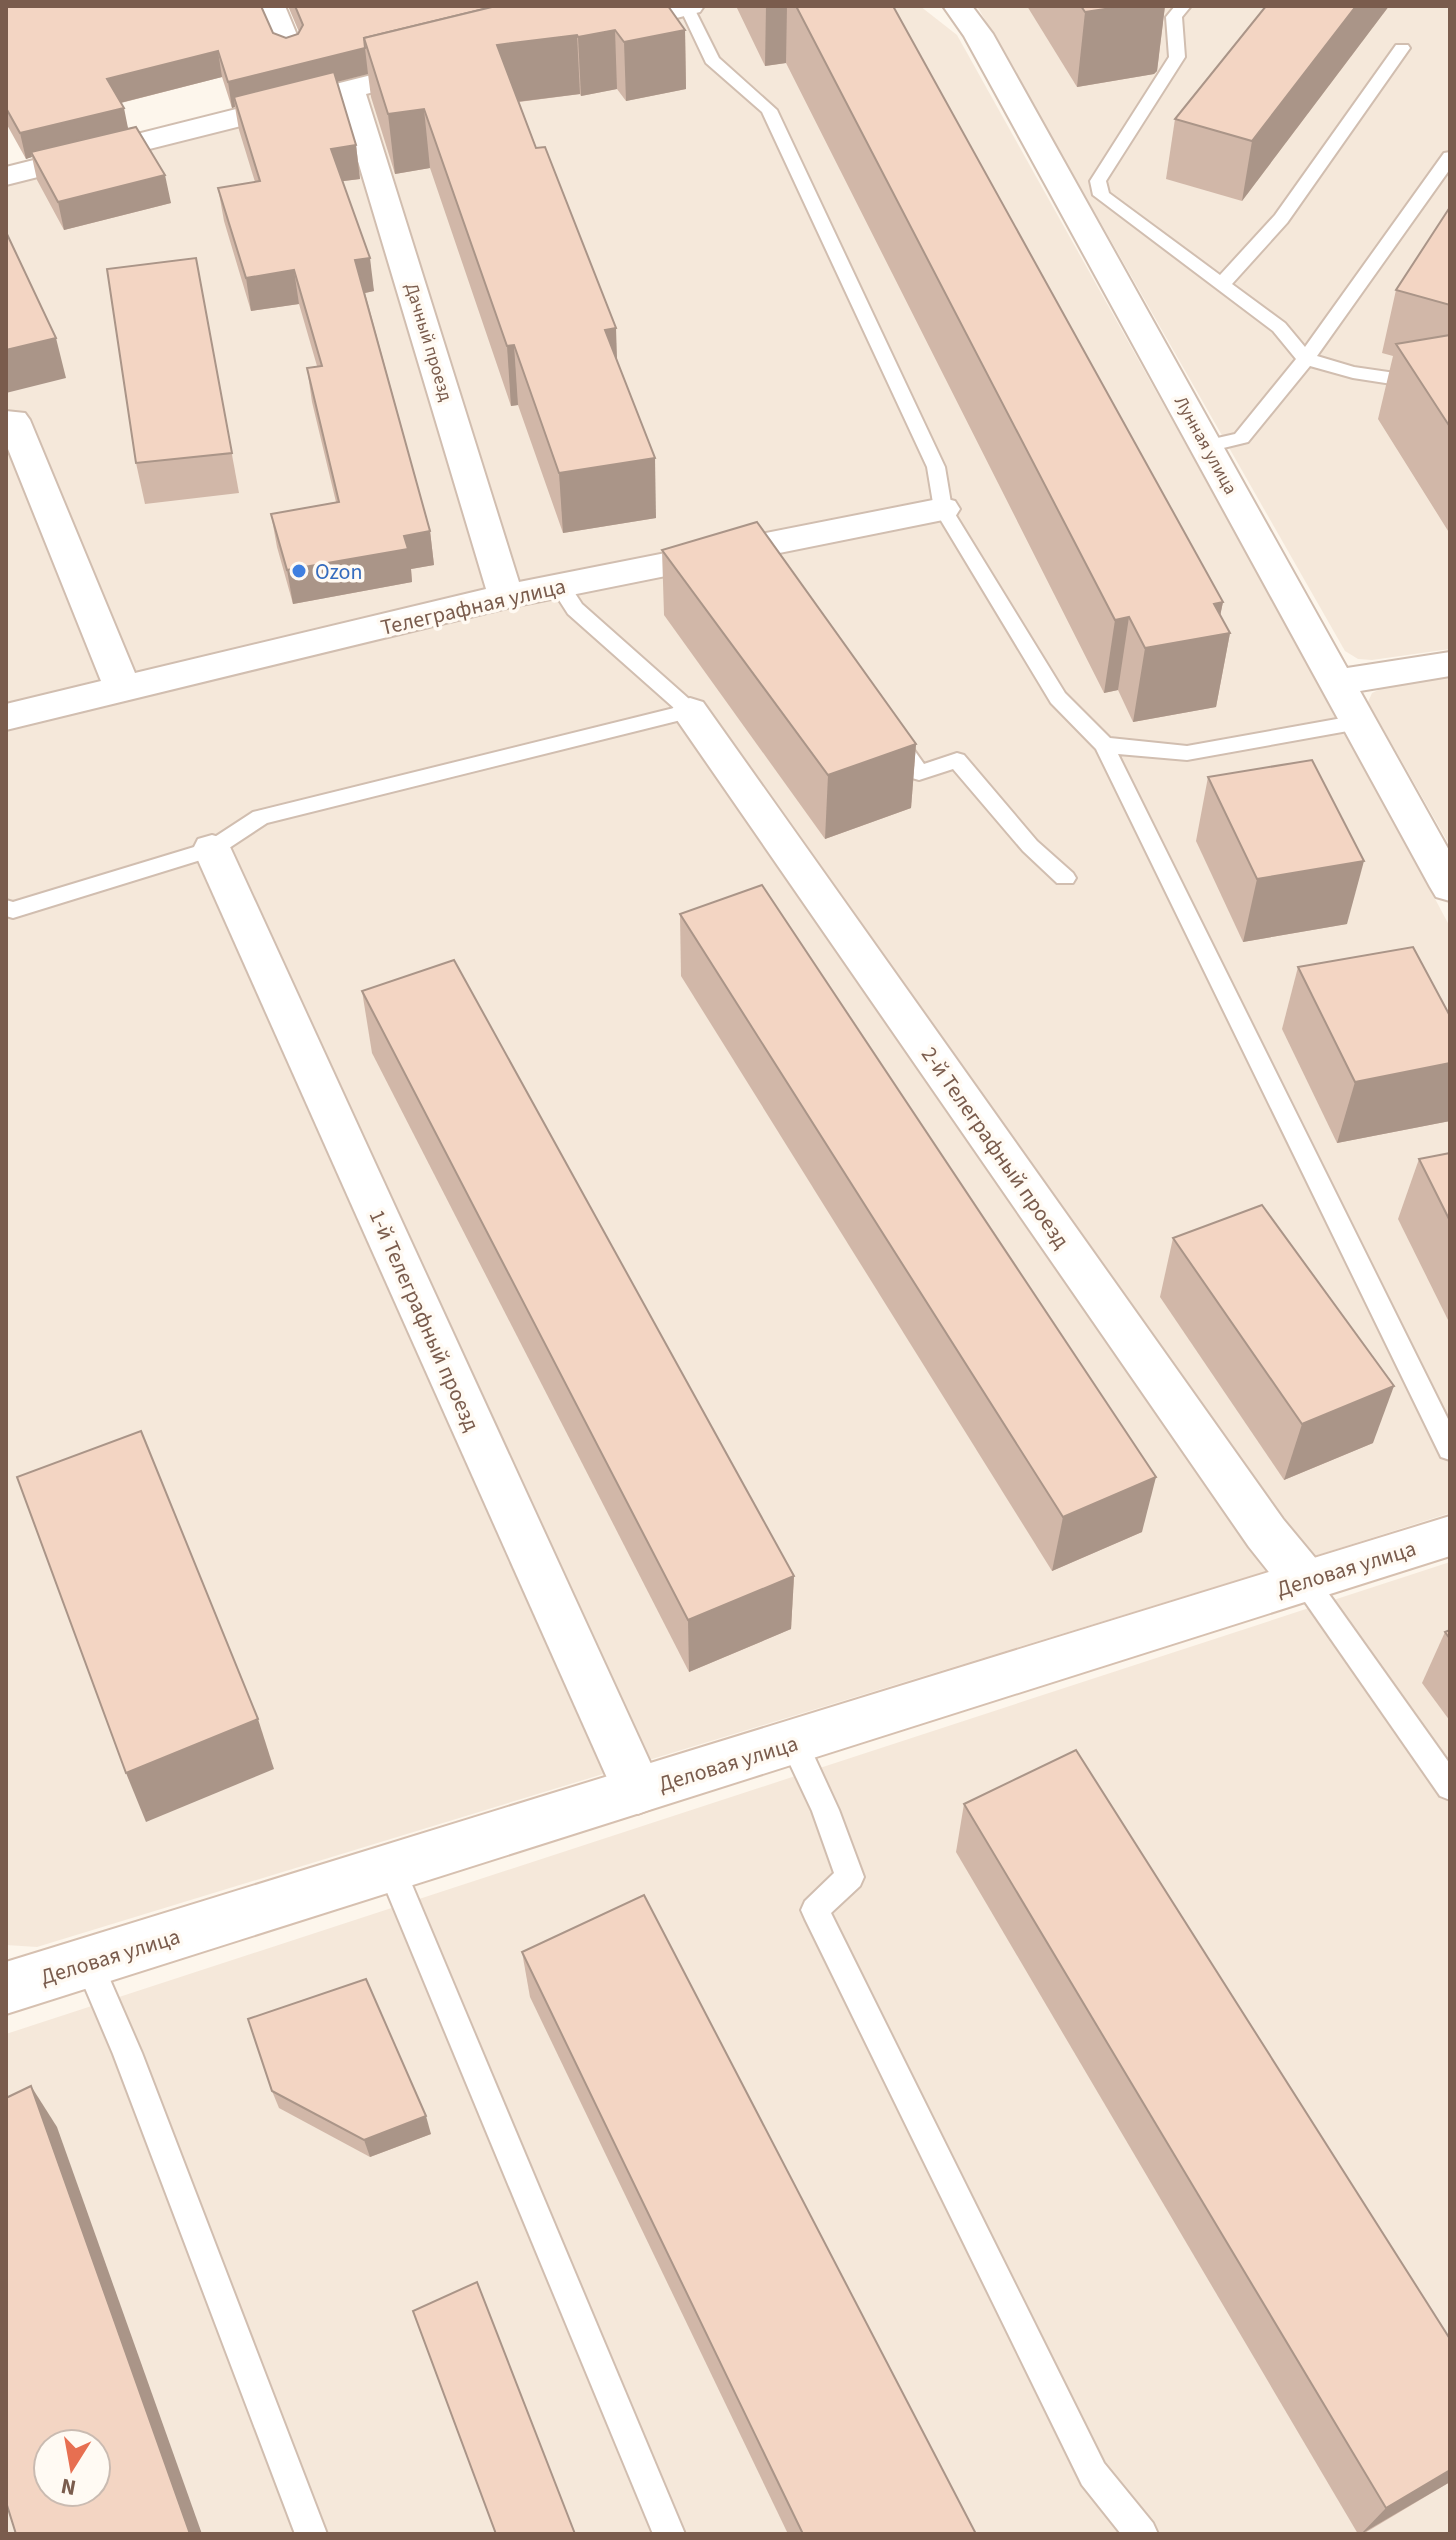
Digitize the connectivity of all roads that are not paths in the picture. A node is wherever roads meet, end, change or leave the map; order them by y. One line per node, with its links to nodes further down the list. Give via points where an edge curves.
1 (271, 6): 7 (street)
2 (688, 6): 5 (street); 17 (lane, via 712,60 769,110 936,467)
3 (957, 6): 16 (street, Лунная улица, via 978,34)
4 (1183, 6): 12 (lane, via 1174,17 1177,57 1098,181 1112,207)
5 (584, 32)
6 (1402, 48): 12 (lane, via 1281,219)
7 (289, 52)
8 (452, 64): 9 (street)
9 (349, 89): 11 (street); 21 (street, Дачный проезд)
10 (1450, 157): 13 (lane)
11 (6, 176)
12 (1221, 285): 13 (lane, via 1279,327)
13 (1306, 359): 14 (lane); 16 (lane, via 1241,438)
14 (1450, 387)
15 (13, 420): 24 (street)
16 (1207, 446): 23 (street, Лунная улица)
17 (943, 509): 19 (street, Телеграфная улица); 29 (lane, via 1058,698)
18 (767, 564): 19 (lane, via 744,558)
19 (641, 569): 20 (street, Телеграфная улица)
20 (560, 586): 21 (street, Телеграфная улица); 25 (lane, via 575,609)
21 (507, 596): 24 (street, Телеграфная улица)
22 (1450, 664): 23 (street)
23 (1338, 682): 28 (street, Лунная улица)
24 (123, 689): 26 (street, Телеграфная улица)
25 (690, 711): 30 (lane, via 260,817); 36 (street, 2-й Телеграфный проезд, via 1266,1533)
26 (6, 717)
27 (884, 722): 31 (lane, via 919,773 957,760 1030,846)
28 (1359, 722): 29 (lane, via 1187,753); 32 (street, Лунная улица)
29 (1104, 745): 34 (lane)
30 (212, 849): 33 (lane); 39 (street, 1-й Телеграфный проезд)
31 (1065, 878)
32 (1450, 887)
33 (6, 908)
34 (1450, 1449)
35 (1450, 1536): 36 (street, Деловая улица)
36 (1305, 1581): 37 (street, Деловая улица); 38 (lane)
37 (794, 1743): 39 (street, Деловая улица); 45 (lane, via 850,1877 815,1910 1093,2474)
38 (1450, 1787)
39 (638, 1791): 40 (street, Деловая улица)
40 (391, 1868): 41 (street, Деловая улица); 44 (lane)
41 (88, 1962): 42 (street, Деловая улица); 43 (lane)
42 (6, 1988)
43 (311, 2534)
44 (669, 2534)
45 (1142, 2534)

